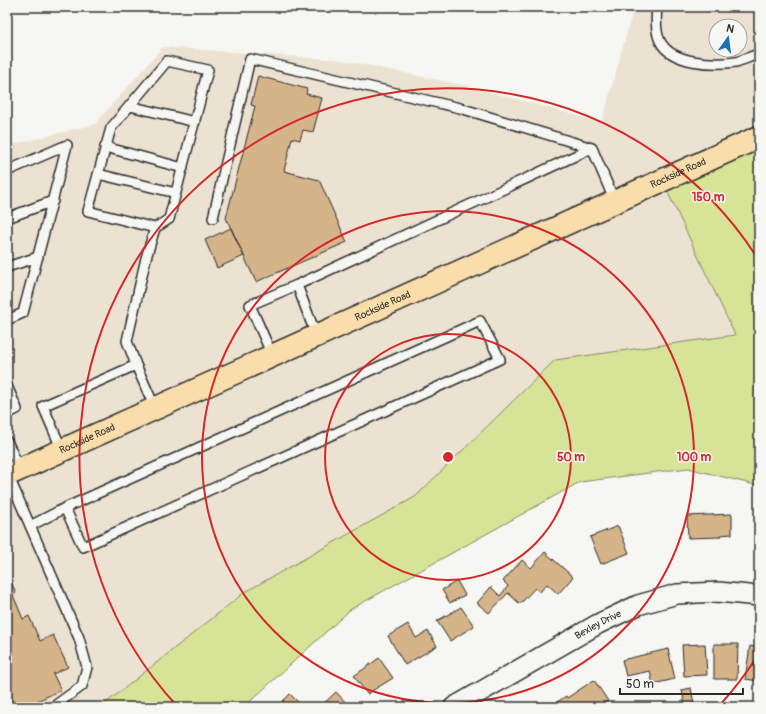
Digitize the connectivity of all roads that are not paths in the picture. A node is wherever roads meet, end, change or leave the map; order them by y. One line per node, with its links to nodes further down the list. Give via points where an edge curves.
1 (657, 7): 2 (lane, via 656,23 660,41 681,58 700,63 736,62)
2 (759, 54)
3 (130, 106): 4 (lane); 4 (lane, via 167,61 208,70); 6 (lane, via 111,128)
4 (195, 122): 8 (lane)
5 (759, 136): 13 (main road, Rockside Road)
6 (105, 147): 8 (lane); 10 (lane)
7 (592, 148): 13 (lane); 15 (lane, via 460,108 250,59); 19 (lane)
8 (183, 168): 11 (lane)
9 (7, 171): 12 (lane, via 67,145)
10 (98, 174): 11 (lane); 16 (lane, via 88,211)
11 (176, 193): 16 (lane, via 169,219)
12 (53, 200): 14 (lane); 17 (lane)
13 (615, 202): 21 (main road, Rockside Road)
14 (7, 218)
15 (213, 218)
16 (155, 228): 23 (lane, via 127,341)
17 (38, 257): 18 (lane); 20 (lane, via 23,313)
18 (7, 267)
19 (297, 285): 21 (lane); 22 (lane, via 250,305)
20 (7, 320)
21 (316, 335): 22 (main road, Rockside Road)
22 (272, 355): 25 (main road, Rockside Road)
23 (136, 365): 25 (lane); 28 (lane, via 43,406)
24 (7, 386): 26 (lane, via 17,409)
25 (155, 408): 28 (main road, Rockside Road)
26 (7, 414)
27 (7, 441): 29 (lane)
28 (62, 450): 29 (main road, Rockside Road)
29 (12, 473): 31 (lane)
30 (65, 508): 30 (lane, via 480,321 500,359 83,546); 31 (lane)
31 (30, 526): 33 (lane, via 79,638 87,667 82,686)
32 (759, 596): 34 (street, Bexley Drive, via 718,592 677,594 638,605 598,624)
33 (53, 707)
34 (454, 707)

